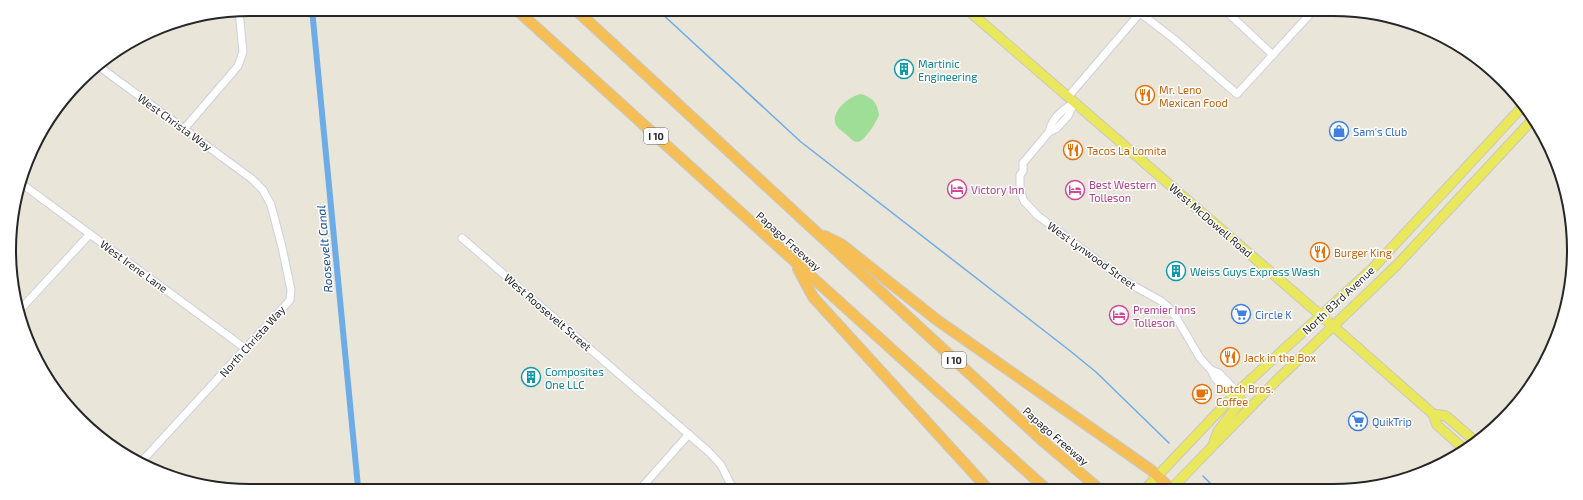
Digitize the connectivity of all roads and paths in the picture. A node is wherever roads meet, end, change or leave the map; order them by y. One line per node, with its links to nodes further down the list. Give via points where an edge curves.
1 (524, 16): 22 (highway, Papago Freeway / I 10)
2 (582, 16): 19 (highway, Papago Freeway / I 10)
3 (975, 16): 11 (main road, West McDowell Road)
4 (1138, 16): 11 (street)
5 (1144, 16): 9 (street, via 1237,94)
6 (1231, 16): 9 (street)
7 (1308, 16): 9 (street)
8 (240, 17): 14 (street, via 243,52 238,66)
9 (1273, 55)
10 (102, 69): 14 (street, West Christa Way)
11 (1071, 100): 24 (main road, West McDowell Road); 27 (street, West Lynwood Street, via 1068,116 1057,128 1049,132 1023,163 1020,191 1024,201 1037,215 1117,275 1169,308 1195,351 1211,370 1219,374)
12 (1520, 109): 15 (main road, North 83rd Avenue)
13 (1530, 123): 16 (main road, North 83rd Avenue)
14 (184, 129): 17 (street, West Christa Way)
15 (1478, 156): 16 (main road); 24 (main road, North 83rd Avenue, via 1373,268)
16 (1490, 166): 25 (main road, North 83rd Avenue, via 1397,265)
17 (252, 179): 26 (street, North Christa Way, via 263,190 271,205 291,290 290,300)
18 (25, 186): 20 (street, West Irene Lane)
19 (813, 230): 34 (highway, via 841,244 937,320); 39 (highway, Papago Freeway / I 10)
20 (90, 234): 23 (street); 26 (street, West Irene Lane)
21 (462, 238): 29 (street, West Roosevelt Street)
22 (794, 262): 37 (highway, via 813,297); 38 (highway, Papago Freeway / I 10)
23 (23, 307)
24 (1322, 316): 25 (main road, West McDowell Road); 27 (main road, North 83rd Avenue)
25 (1334, 326): 28 (main road, West McDowell Road); 31 (main road, North 83rd Avenue)
26 (246, 349): 33 (street, North Christa Way)
27 (1235, 395): 31 (main road, via 1240,398 1238,405 1218,431); 34 (main road, North 83rd Avenue)
28 (1433, 414): 30 (main road, West McDowell Road, via 1446,416); 32 (main road, West McDowell Road, via 1437,425)
29 (689, 434): 35 (street); 36 (street, West Roosevelt Street, via 715,458)
30 (1472, 438)
31 (1213, 445): 42 (main road, North 83rd Avenue)
32 (1460, 447)
33 (144, 459)
34 (1157, 476): 40 (main road, North 83rd Avenue); 41 (highway)
35 (645, 484)
36 (730, 484)
37 (984, 484)
38 (1041, 484)
39 (1093, 484)
40 (1150, 484)
41 (1166, 484)
42 (1175, 484)

